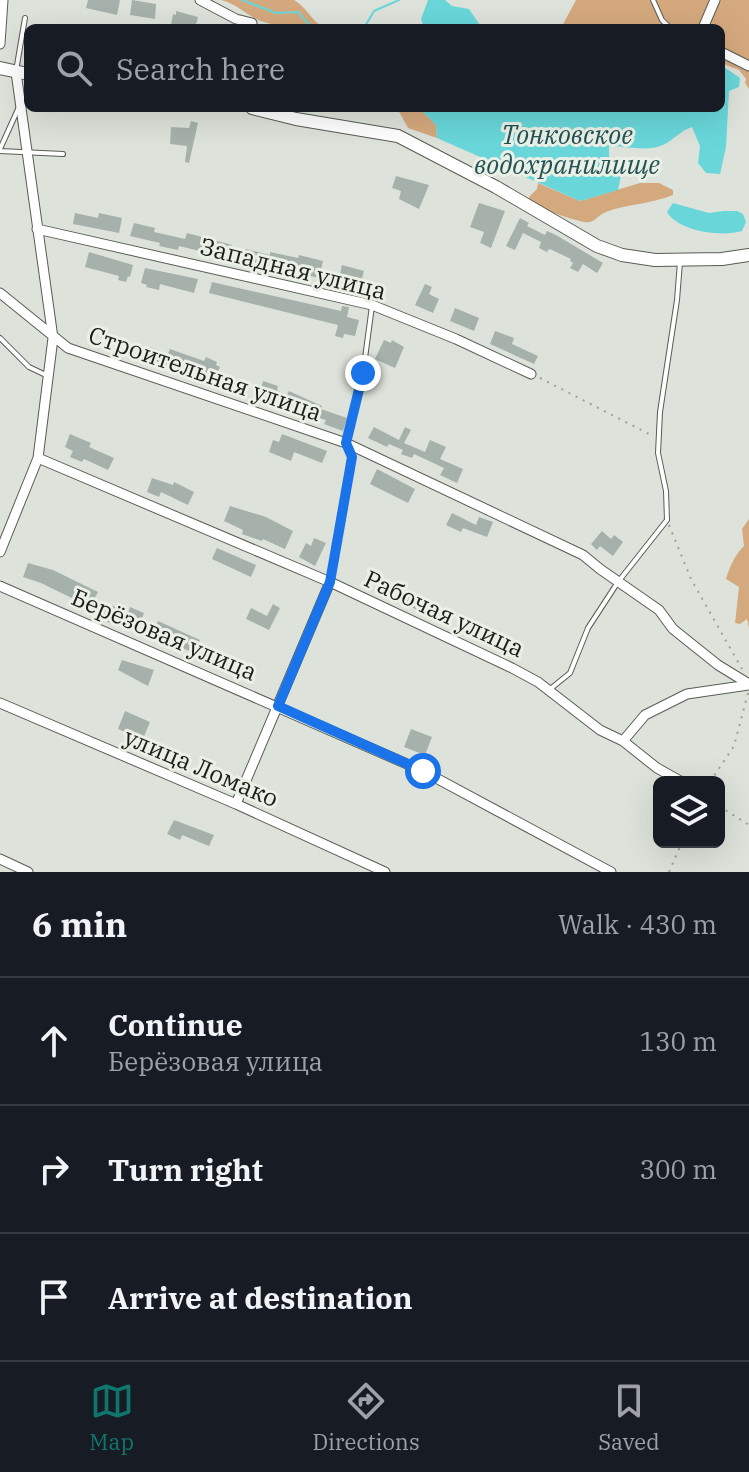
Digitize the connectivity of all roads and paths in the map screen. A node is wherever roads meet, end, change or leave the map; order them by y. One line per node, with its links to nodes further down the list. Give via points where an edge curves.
1 (3, 0): 11 (street)
2 (200, 0): 6 (street)
3 (653, 0): 8 (lane)
4 (715, 0): 9 (street)
5 (25, 18): 7 (lane)
6 (252, 23)
7 (25, 24)
8 (666, 24)
9 (705, 24)
10 (24, 36): 15 (lane)
11 (0, 44)
12 (725, 54): 13 (street)
13 (749, 66)
14 (0, 68): 15 (street)
15 (22, 73): 16 (street)
16 (20, 105): 18 (lane); 19 (street)
17 (268, 112): 23 (street, via 398,136 597,246 622,255)
18 (0, 150): 19 (lane)
19 (27, 152): 20 (lane); 21 (street)
20 (63, 154)
21 (37, 229): 25 (street, Западная улица); 27 (street)
22 (749, 255): 23 (street)
23 (680, 259): 30 (lane)
24 (0, 293): 27 (street, Строительная улица)
25 (372, 305): 28 (street, Западная улица); 31 (lane)
26 (0, 338): 29 (lane, via 29,367)
27 (53, 338): 29 (street); 31 (street, Строительная улица, via 68,348)
28 (531, 374): 30 (path)
29 (50, 378): 32 (street)
30 (658, 441): 33 (lane)
31 (346, 443): 35 (lane, via 352,457); 36 (street, Строительная улица, via 583,555)
32 (38, 458): 34 (street); 35 (street, Рабочая улица)
33 (667, 520): 36 (lane); 38 (path, via 696,590)
34 (0, 552)
35 (330, 582): 40 (street, Рабочая улица); 42 (street)
36 (618, 582): 39 (street, Строительная улица); 40 (lane, via 588,628 570,673)
37 (0, 586): 42 (street, Берёзовая улица)
38 (743, 671)
39 (749, 686): 43 (street, via 687,694 645,715); 45 (path, via 734,746)
40 (549, 690): 43 (street, Рабочая улица)
41 (0, 703): 46 (street, улица Ломако)
42 (278, 706): 46 (street); 53 (street, Берёзовая улица, via 423,771)
43 (623, 741): 44 (street, Рабочая улица)
44 (671, 776)
45 (714, 776)
46 (236, 804): 52 (street, улица Ломако)
47 (725, 810): 48 (path)
48 (749, 825)
49 (679, 848): 54 (path)
50 (0, 859): 51 (street)
51 (28, 872)
52 (385, 872)
53 (611, 872)
54 (669, 872)

